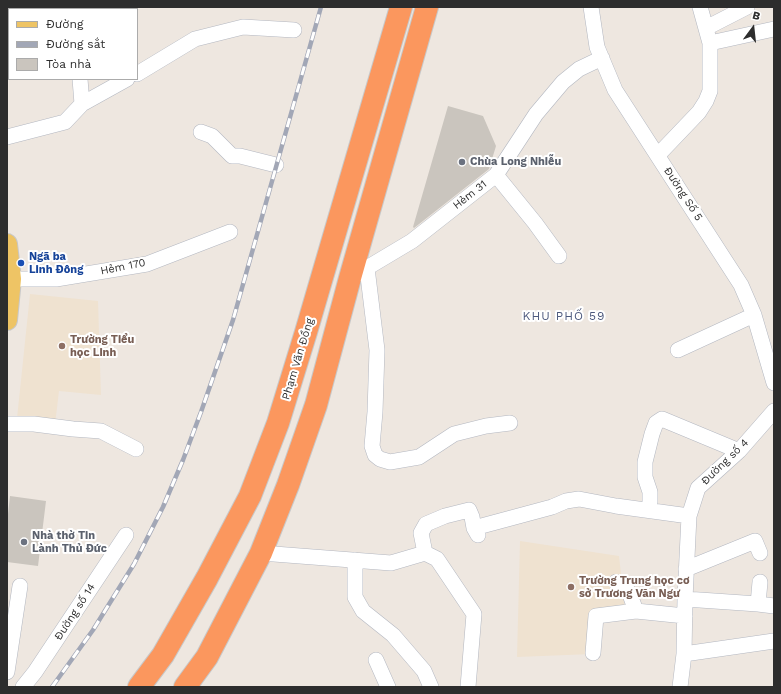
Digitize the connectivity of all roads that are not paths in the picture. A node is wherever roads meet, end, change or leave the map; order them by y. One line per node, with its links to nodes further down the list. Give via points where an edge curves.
1 (401, 7): 56 (highway, Phạm Văn Đồng, via 278,423 250,496 163,655)
2 (427, 7): 23 (highway)
3 (591, 7): 10 (street, Đường Số 5, via 597,47)
4 (700, 7): 6 (street)
5 (747, 7): 6 (street)
6 (706, 28): 9 (street)
7 (294, 30): 11 (street, via 243,27 195,39)
8 (772, 34): 9 (street)
9 (710, 43): 17 (street, via 710,91 706,101 699,112)
10 (602, 58): 17 (street, Đường Số 5, via 615,90); 19 (street, Hẻm 31, via 579,69 563,82 536,114)
11 (138, 73)
12 (80, 80): 14 (street)
13 (125, 80): 14 (street)
14 (82, 104): 16 (street, via 65,122)
15 (201, 132): 18 (street, via 212,136 232,156)
16 (7, 137)
17 (658, 155): 26 (street, Đường Số 5, via 741,285)
18 (276, 165)
19 (496, 175): 22 (street); 23 (street, Hẻm 31, via 412,241)
20 (230, 232): 24 (street, Hẻm 170, via 147,264 56,279)
21 (7, 244): 24 (main road)
22 (559, 256)
23 (358, 273): 30 (street, via 377,350 372,446 375,455 390,462 419,457 454,434); 39 (highway, via 316,405)
24 (11, 279): 25 (main road)
25 (7, 309)
26 (754, 315): 27 (street); 28 (street, Đường Số 5)
27 (678, 350)
28 (774, 383)
29 (774, 411): 33 (street, Đường số 4)
30 (510, 423)
31 (7, 424): 32 (street, via 101,430)
32 (136, 449)
33 (739, 451): 34 (street, via 662,419 654,428 645,462 645,477 650,492); 35 (street, Đường số 4, via 698,488)
34 (648, 510): 35 (street); 37 (street, via 579,499 566,501 476,532 469,510 426,524 421,533)
35 (689, 516): 41 (street, Đường số 4)
36 (126, 535): 55 (street, Đường số 14)
37 (424, 553): 40 (street, via 391,563); 60 (street, via 437,558 474,614)
38 (760, 553): 41 (street, via 755,541)
39 (261, 554): 40 (street); 57 (highway, via 206,657)
40 (354, 560): 59 (street, via 355,597 363,611 393,635 424,671)
41 (686, 569): 45 (street, Đường số 4)
42 (616, 582): 48 (street, via 629,592)
43 (760, 582): 46 (street)
44 (20, 586): 54 (street)
45 (685, 599): 46 (street); 49 (street, Đường số 4)
46 (758, 604): 47 (street)
47 (774, 606)
48 (636, 611): 49 (street); 51 (street, via 596,616)
49 (684, 616): 52 (street, Đường số 4)
50 (774, 641): 52 (street)
51 (593, 653)
52 (684, 654): 61 (street, Đường số 4)
53 (376, 660): 58 (street)
54 (7, 672)
55 (23, 687)
56 (139, 687)
57 (185, 687)
58 (388, 687)
59 (431, 687)
60 (468, 687)
61 (680, 687)

